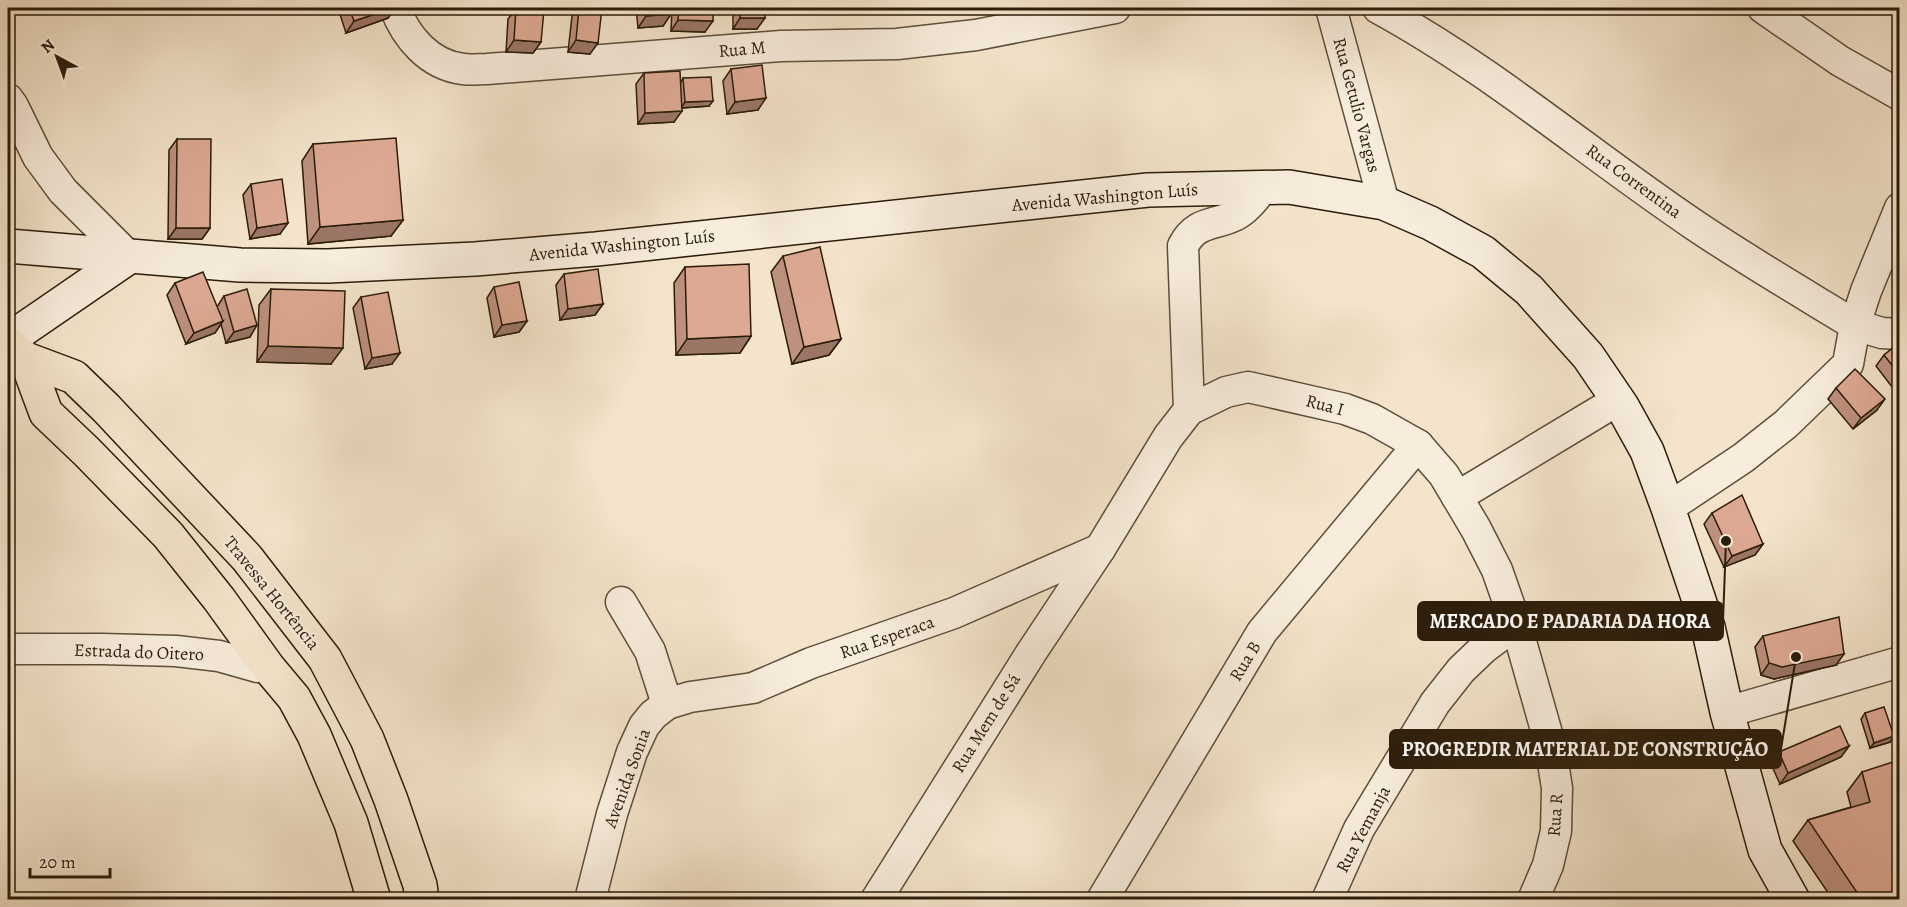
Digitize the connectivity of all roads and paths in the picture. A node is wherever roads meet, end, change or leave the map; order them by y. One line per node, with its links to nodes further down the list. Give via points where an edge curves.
1 (395, 8): 2 (street, Rua M, via 403,27 437,61 462,69 487,69 781,46 897,44 976,35)
2 (1115, 8)
3 (1330, 8): 9 (street, Rua Getulio Vargas)
4 (1378, 8): 13 (street, Rua Correntina, via 1503,87 1694,224)
5 (1763, 8): 6 (street, via 1840,61)
6 (1899, 95)
7 (8, 99): 12 (street, via 38,157 63,191)
8 (1263, 188): 9 (main road, Avenida Washington Luís, via 1289,187); 12 (main road, Avenida Washington Luís, via 1148,190 475,259 328,266); 17 (street, via 1235,216 1198,227 1183,246)
9 (1384, 203): 16 (main road, Avenida Washington Luís, via 1483,252 1529,290 1588,356)
10 (1899, 207): 13 (street)
11 (8, 246): 12 (main road, Avenida Washington Luís)
12 (129, 257): 15 (main road)
13 (1855, 325): 14 (street, Rua Correntina); 20 (street, via 1848,364 1840,373 1743,458)
14 (1899, 334)
15 (14, 348): 26 (main road, via 46,413 168,535); 30 (main road, Travessa Hortência, via 74,377 106,408 247,558 325,659 367,739)
16 (1618, 400): 19 (street); 20 (main road, Avenida Washington Luís, via 1647,451)
17 (1189, 410): 18 (street, Rua I, via 1226,392 1248,387 1345,409); 21 (street, Rua I, via 1168,437)
18 (1418, 445): 19 (street, Rua I); 33 (street, Rua B, via 1262,632)
19 (1457, 497): 23 (street, Rua I, via 1497,570)
20 (1668, 508): 28 (main road, Avenida Washington Luís, via 1708,627)
21 (1100, 549): 27 (street, Rua Esperaca, via 954,613 811,663 753,688); 32 (street, Rua Mem de Sá, via 1030,653)
22 (621, 602): 27 (street, via 650,651)
23 (1516, 624): 34 (street, Rua Yemanja, via 1461,670 1435,703 1359,829); 35 (street, Rua R, via 1550,744 1557,788 1556,831 1548,865)
24 (8, 650): 26 (street, Estrada do Oitero, via 176,651)
25 (1899, 662): 28 (street)
26 (268, 667): 29 (main road, via 294,698 314,735 351,823)
27 (667, 704): 31 (street, Avenida Sonia, via 644,726 632,752)
28 (1727, 712): 36 (main road, Avenida Washington Luís, via 1765,850)
29 (374, 900)
30 (422, 900)
31 (590, 900)
32 (876, 900)
33 (1102, 900)
34 (1327, 900)
35 (1533, 900)
36 (1792, 900)

